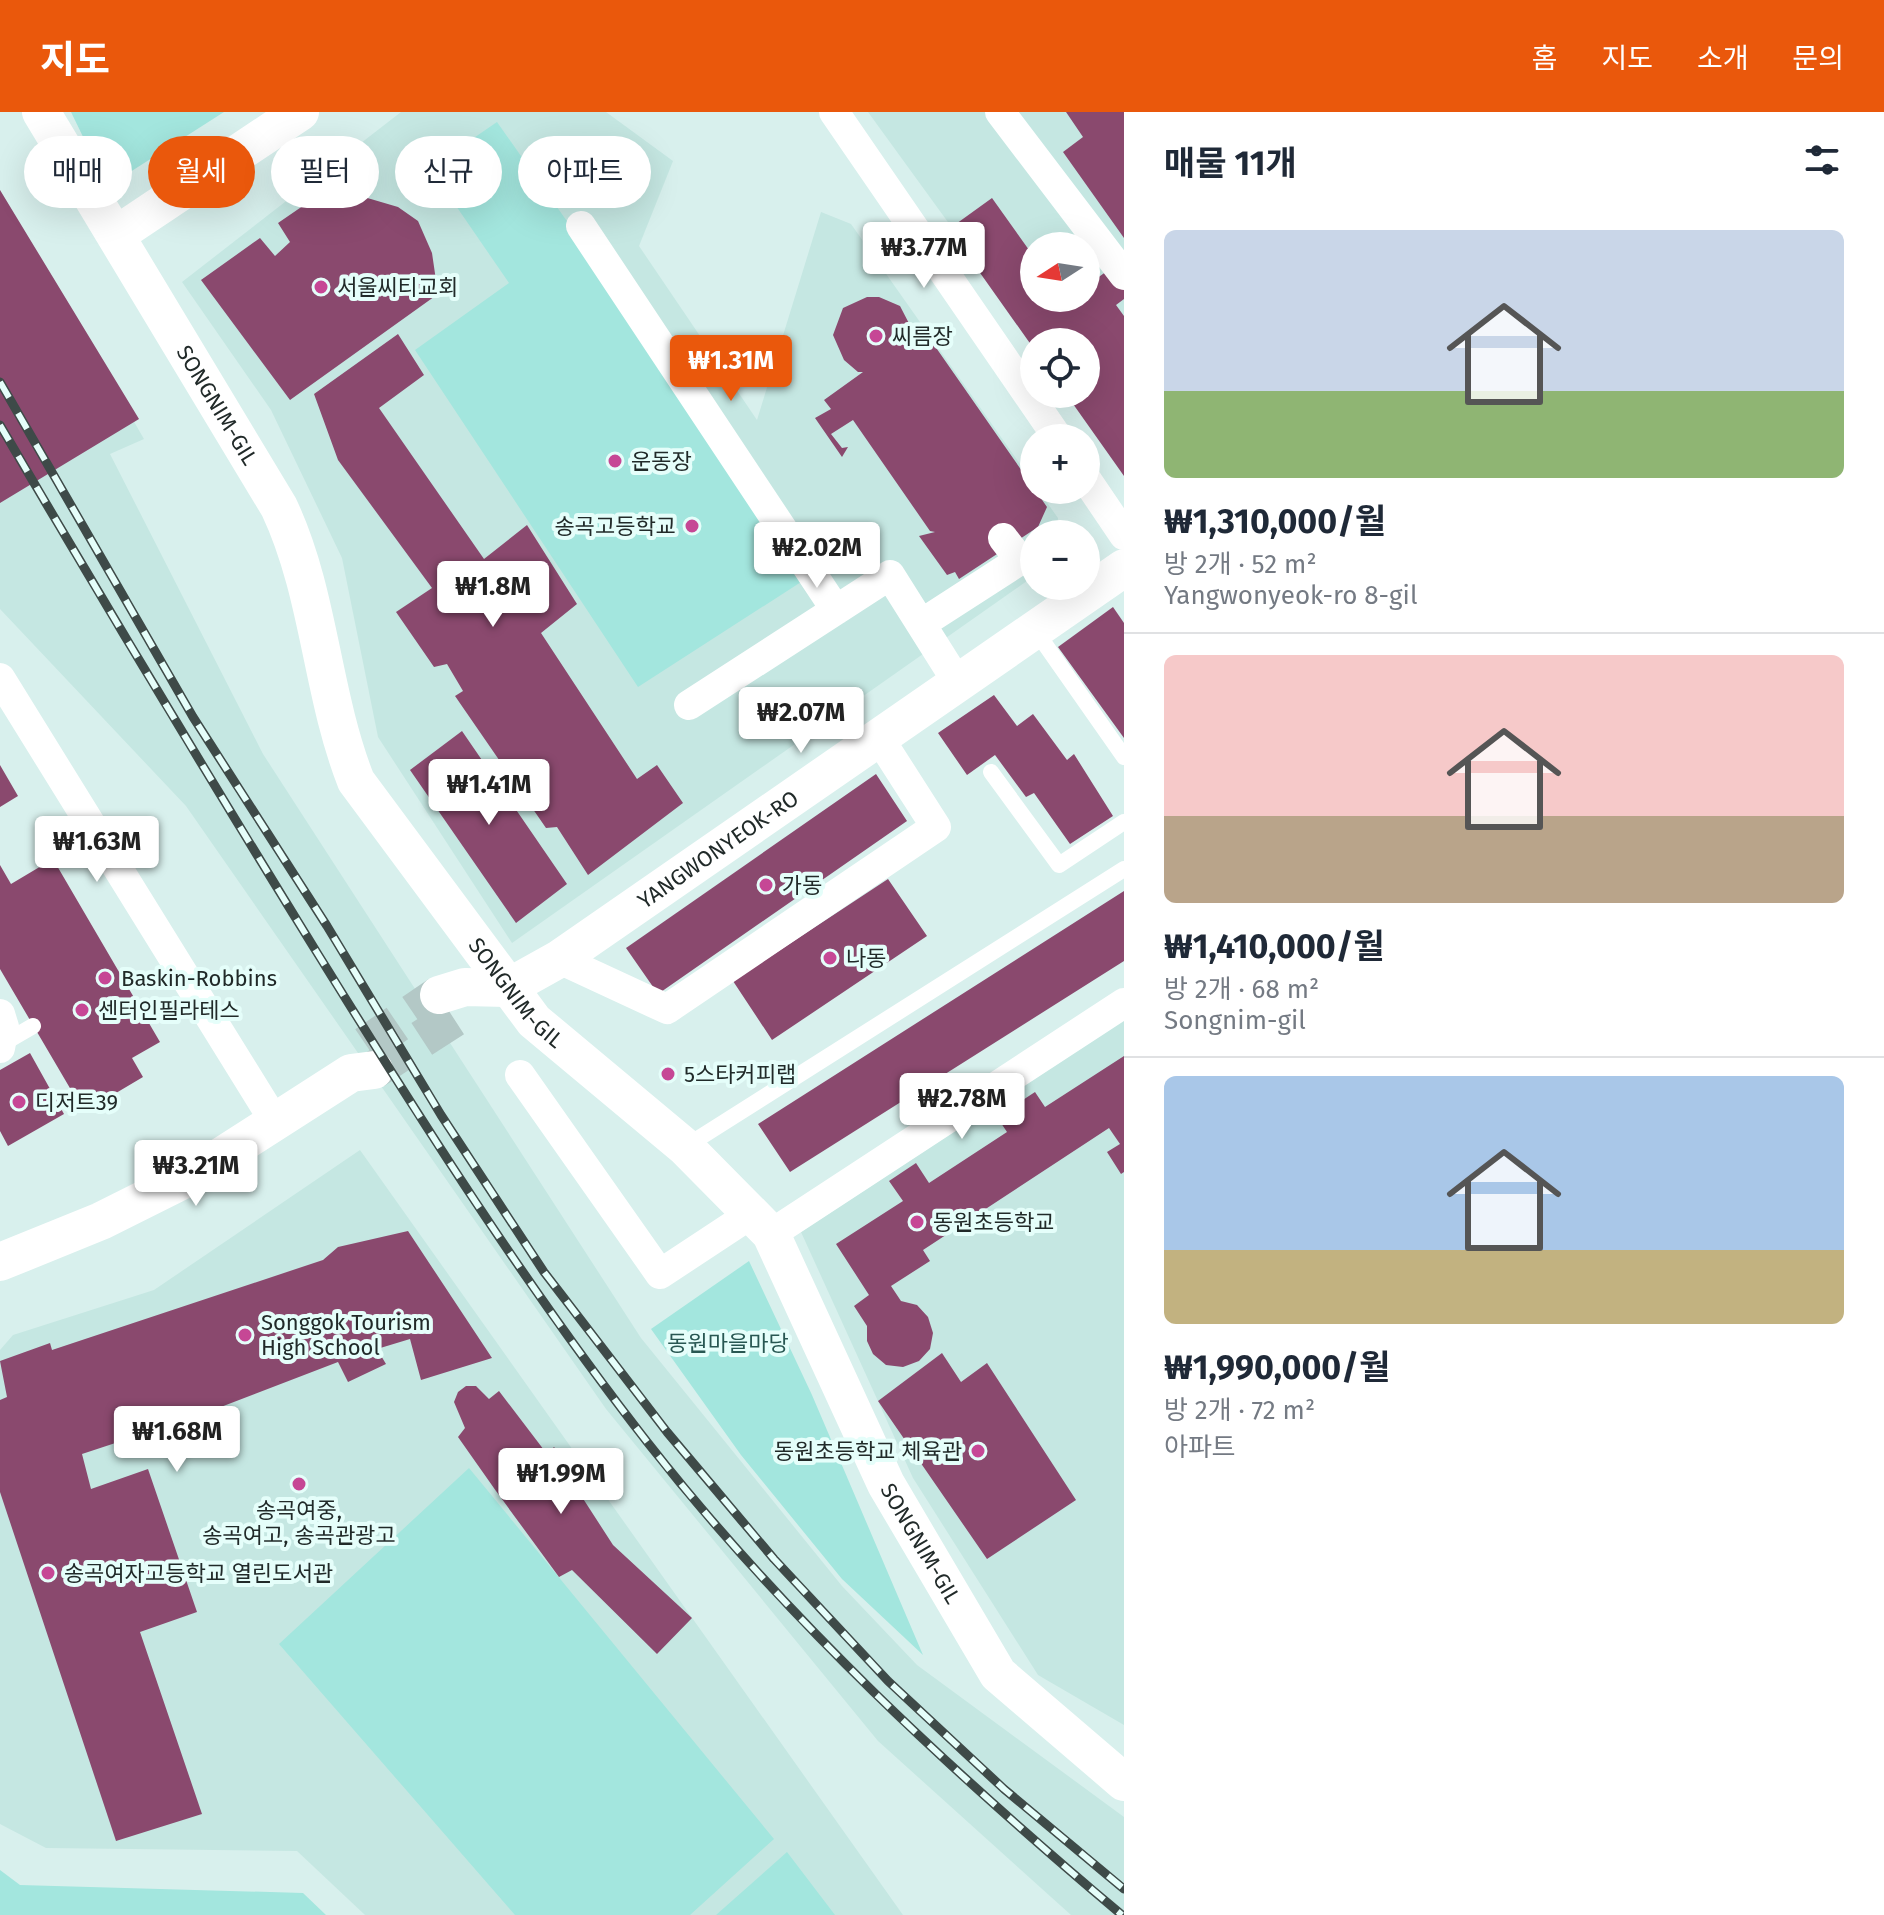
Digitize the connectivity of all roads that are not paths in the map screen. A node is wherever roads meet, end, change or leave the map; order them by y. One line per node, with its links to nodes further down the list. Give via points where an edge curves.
1 (41, 112): 6 (street, SONGNIM-GIL)
2 (300, 112): 6 (street)
3 (1000, 112): 7 (street)
4 (846, 120): 8 (street)
5 (581, 226): 13 (street)
6 (116, 235): 25 (street, SONGNIM-GIL, via 296,544 339,736 356,781)
7 (1124, 275)
8 (1049, 424)
9 (1100, 500): 10 (street)
10 (1124, 535)
11 (1003, 538): 14 (street, via 1020,560)
12 (1124, 568): 15 (street, YANGWONYEOK-RO)
13 (836, 610): 14 (street, via 890,575); 18 (street)
14 (921, 624): 17 (street)
15 (1035, 630): 17 (street, YANGWONYEOK-RO); 20 (lane)
16 (0, 678): 32 (street)
17 (958, 683): 19 (street, YANGWONYEOK-RO)
18 (689, 705)
19 (879, 738): 24 (street, YANGWONYEOK-RO); 24 (street, via 936,827 667,1009)
20 (1124, 757)
21 (991, 772): 22 (lane, via 1059,865)
22 (1124, 822)
23 (1124, 869): 33 (lane)
24 (559, 959): 25 (street, YANGWONYEOK-RO)
25 (493, 988): 27 (street, via 460,987); 33 (street, SONGNIM-GIL)
26 (1124, 1003): 34 (street)
27 (446, 1006)
28 (33, 1026): 29 (lane)
29 (1, 1035)
30 (362, 1064): 32 (street)
31 (520, 1075): 34 (street, via 660,1274)
32 (275, 1122): 35 (street, via 189,1177)
33 (685, 1147): 34 (street, SONGNIM-GIL)
34 (761, 1224): 36 (street, SONGNIM-GIL, via 886,1484 998,1674)
35 (4, 1266)
36 (1124, 1782)

